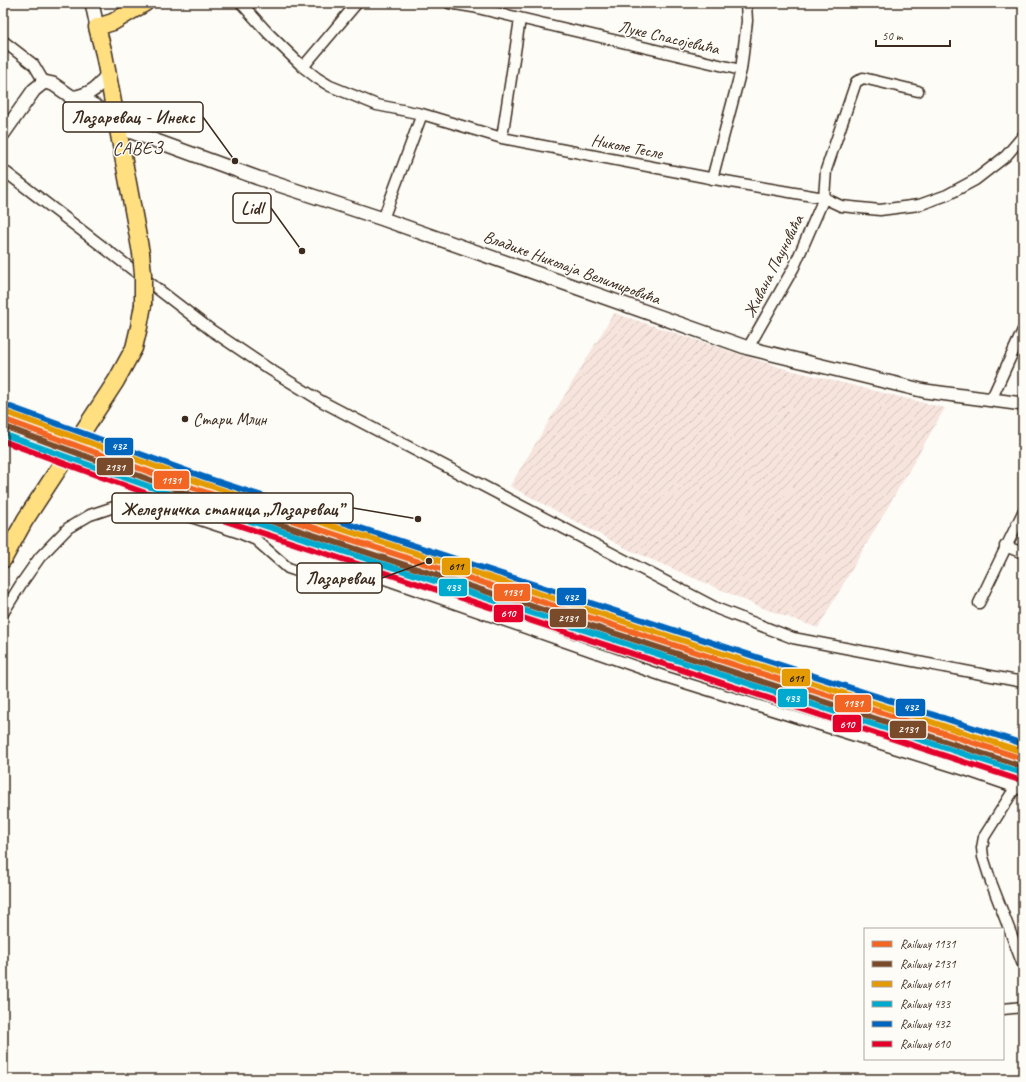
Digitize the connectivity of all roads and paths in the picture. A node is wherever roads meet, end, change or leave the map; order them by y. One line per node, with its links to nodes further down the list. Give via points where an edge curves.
1 (92, 3): 10 (street)
2 (145, 3): 10 (main road, via 113,22)
3 (241, 3): 12 (street, Николе Тесле)
4 (357, 3): 12 (street)
5 (449, 3): 7 (street, Луке Спасојевића)
6 (746, 3): 13 (street, via 747,21)
7 (475, 5): 8 (street, Луке Спасојевића)
8 (486, 7): 9 (street, Луке Спасојевића)
9 (520, 19): 13 (street, Луке Спасојевића); 22 (street)
10 (97, 27): 14 (main road)
11 (3, 42): 15 (street, via 34,65)
12 (303, 67): 18 (street, Николе Тесле, via 323,83 354,96 377,105)
13 (741, 70): 24 (street)
14 (107, 74): 17 (street, via 93,91); 19 (main road)
15 (44, 82): 17 (street, via 53,84); 20 (street, via 34,90)
16 (918, 91): 25 (street, Живана Пауновића, via 863,78 856,82 826,170)
17 (72, 96): 19 (street, via 98,108)
18 (422, 114): 22 (street, Николе Тесле); 26 (street)
19 (118, 127): 26 (street, Владике Николаја Велимировића, via 258,178); 34 (main road, bridge, via 143,274 143,305 134,348 116,381 25,520)
20 (3, 134)
21 (1023, 136): 25 (street, Николе Тесле, via 1006,156 975,180 919,205 880,210 841,206)
22 (502, 138): 24 (street, Николе Тесле)
23 (3, 170): 37 (street, via 211,330 321,401 718,609 793,638)
24 (712, 178): 25 (street, Николе Тесле)
25 (824, 198): 28 (street, Живана Пауновића, via 794,267)
26 (383, 219): 28 (street, Владике Николаја Велимировића)
27 (1023, 330): 29 (street)
28 (748, 348): 29 (street, Владике Николаја Велимировића, via 925,391)
29 (991, 400): 30 (street, Владике Николаја Велимировића)
30 (1023, 404)
31 (1023, 512): 32 (street)
32 (1005, 546): 33 (street); 35 (street)
33 (1023, 554)
34 (3, 560)
35 (979, 603)
36 (3, 612): 38 (street, via 40,557 68,528 90,515 114,507 144,508 182,514 256,540 288,568 300,572 357,571 666,677)
37 (1023, 682)
38 (1019, 789): 39 (street, via 984,837 982,848 991,882)
39 (1023, 965)
40 (1023, 1007): 41 (street)
41 (1004, 1008)

